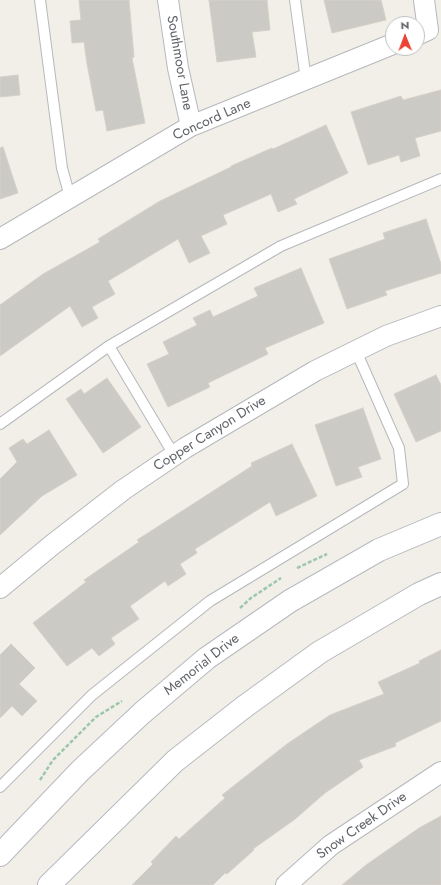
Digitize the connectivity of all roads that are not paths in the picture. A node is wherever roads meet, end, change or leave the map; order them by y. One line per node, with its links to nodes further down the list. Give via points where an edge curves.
1 (40, 0): 10 (lane, via 62,168)
2 (168, 0): 8 (street, Southmoor Lane)
3 (295, 0): 7 (lane)
4 (424, 0): 5 (street)
5 (424, 16)
6 (385, 47): 7 (street, Concord Lane)
7 (306, 80): 8 (street, Concord Lane)
8 (190, 126): 10 (street, Concord Lane)
9 (441, 179): 13 (lane, via 282,246)
10 (70, 197): 11 (street, Concord Lane)
11 (0, 239)
12 (441, 316): 14 (street, Copper Canyon Drive, via 386,336)
13 (109, 346): 15 (lane); 16 (lane)
14 (356, 351): 16 (street, Copper Canyon Drive, via 315,371); 21 (lane, via 399,448 403,484 210,601 92,695)
15 (0, 424)
16 (174, 455): 19 (street, Copper Canyon Drive, via 117,495)
17 (441, 524): 22 (main road, Memorial Drive, via 379,550 290,601 207,658 142,713 80,771)
18 (441, 584): 23 (main road, via 419,594 320,652 244,707 175,761)
19 (0, 588)
20 (441, 772): 24 (street, Snow Creek Drive, via 331,845)
21 (0, 787)
22 (0, 855)
23 (49, 885)
24 (286, 885)

